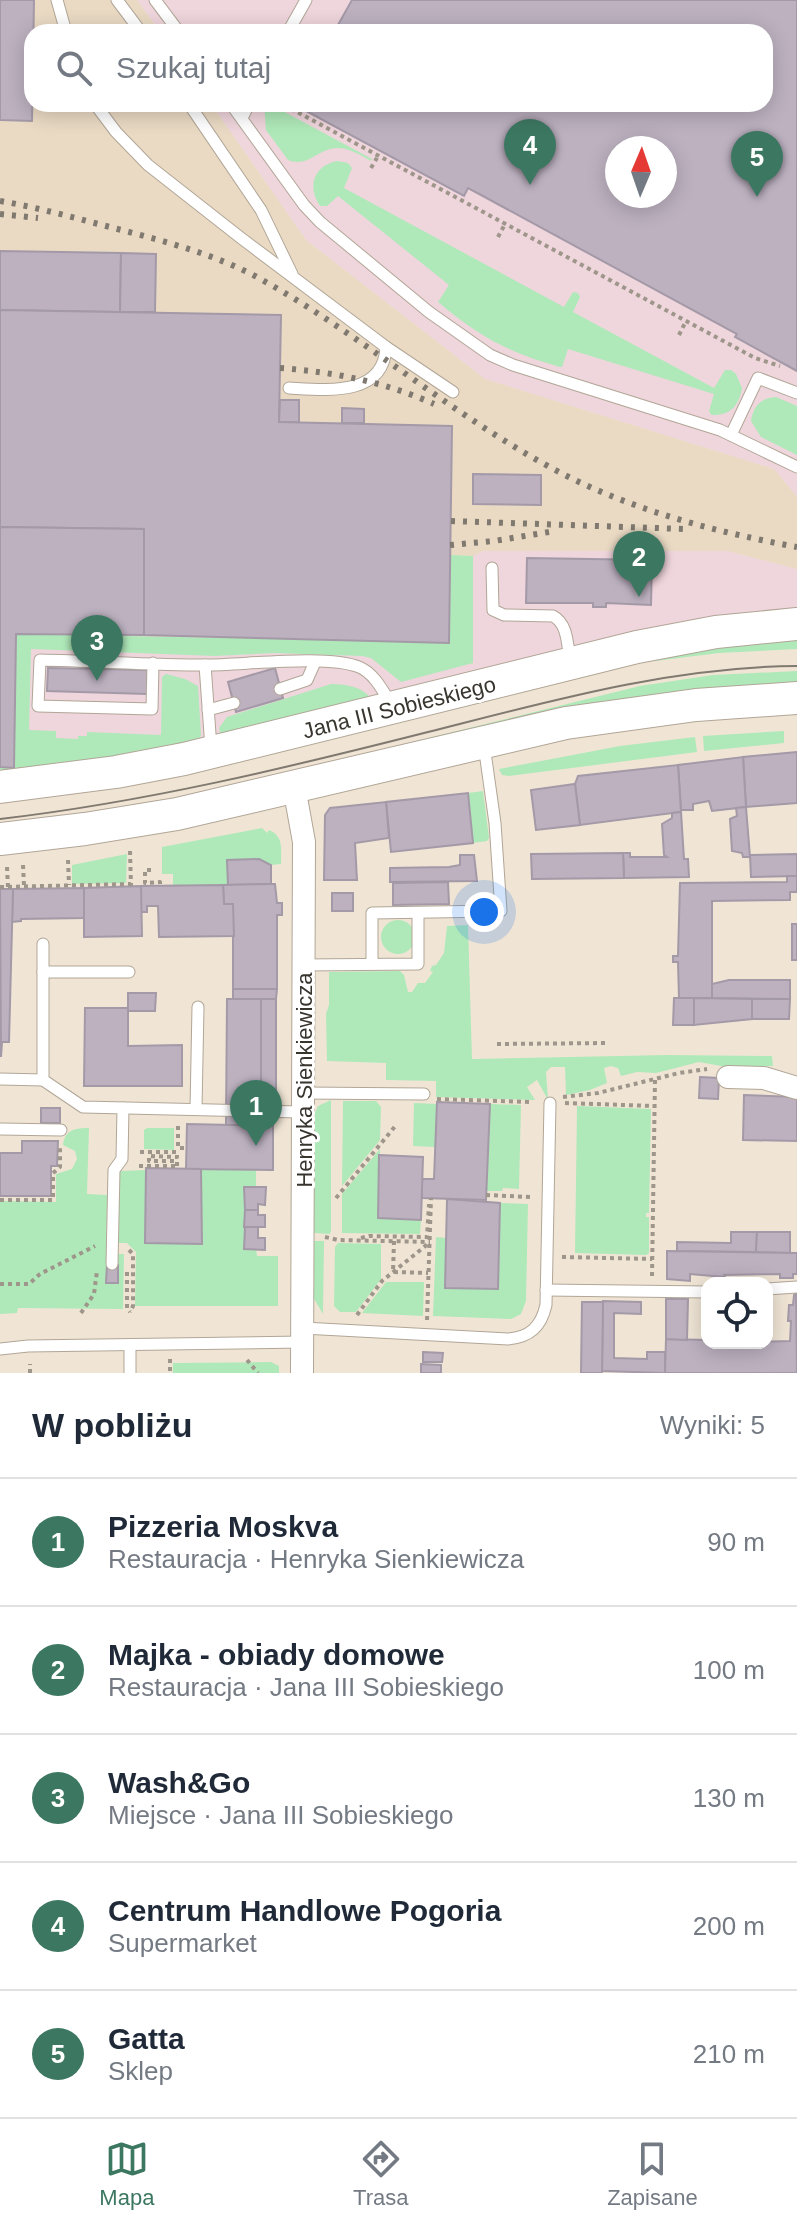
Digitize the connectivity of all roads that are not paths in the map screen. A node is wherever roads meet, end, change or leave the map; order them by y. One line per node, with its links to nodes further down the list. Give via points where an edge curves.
1 (57, 0): 5 (lane)
2 (117, 0): 6 (lane)
3 (155, 0): 7 (lane)
4 (306, 0): 8 (lane)
5 (64, 24)
6 (135, 24)
7 (173, 24)
8 (292, 24)
9 (101, 112): 14 (lane, via 148,165)
10 (194, 112): 14 (lane, via 261,210)
11 (237, 112): 13 (lane)
12 (245, 112): 13 (lane)
13 (242, 118): 19 (lane, via 320,222 470,343 513,365)
14 (293, 275): 15 (lane)
15 (386, 347): 16 (lane, via 386,361 370,381 334,391); 17 (lane)
16 (289, 388)
17 (453, 392)
18 (797, 393): 19 (lane, via 758,378)
19 (731, 435): 20 (lane)
20 (797, 467)
21 (492, 568): 25 (lane, via 493,610 559,619)
22 (797, 624): 25 (main road, Jana III Sobieskiego, via 697,635)
23 (315, 662): 26 (lane); 27 (lane, via 307,680); 30 (lane, via 364,669)
24 (153, 663): 24 (lane, via 40,660 38,706 152,709); 26 (lane)
25 (571, 663): 30 (main road, Jana III Sobieskiego)
26 (205, 665): 31 (lane)
27 (280, 689)
28 (797, 698): 32 (main road, via 609,715)
29 (234, 703): 31 (lane)
30 (393, 708): 33 (main road, Jana III Sobieskiego)
31 (208, 710): 33 (lane)
32 (483, 740): 35 (main road); 37 (lane, via 495,823 498,911)
33 (212, 753): 34 (main road, Jana III Sobieskiego)
34 (0, 787)
35 (294, 787): 36 (main road); 40 (street, Henryka Sienkiewicza, via 304,842)
36 (4, 853)
37 (418, 913): 39 (lane, via 418,964); 39 (lane, via 372,913)
38 (43, 944): 41 (lane)
39 (372, 964): 40 (lane)
40 (305, 965): 49 (street, Henryka Sienkiewicza)
41 (43, 972): 42 (lane); 46 (lane)
42 (129, 972)
43 (198, 1007): 52 (lane)
44 (728, 1077): 47 (street, via 764,1078)
45 (0, 1079): 46 (lane)
46 (43, 1080): 51 (lane, via 83,1107)
47 (797, 1088)
48 (424, 1094): 49 (lane)
49 (304, 1102): 52 (lane); 60 (street, Henryka Sienkiewicza)
50 (550, 1103): 58 (lane)
51 (123, 1108): 52 (lane); 55 (lane, via 122,1159 114,1170)
52 (196, 1109)
53 (0, 1129): 54 (lane)
54 (61, 1130)
55 (115, 1250)
56 (797, 1287): 57 (lane)
57 (773, 1289)
58 (546, 1290): 59 (lane); 60 (lane, via 544,1317 532,1332 516,1338)
59 (701, 1292)
60 (303, 1335): 61 (lane); 64 (street, Henryka Sienkiewicza)
61 (130, 1345): 62 (lane); 63 (lane)
62 (0, 1349)
63 (130, 1373)
64 (302, 1373)

